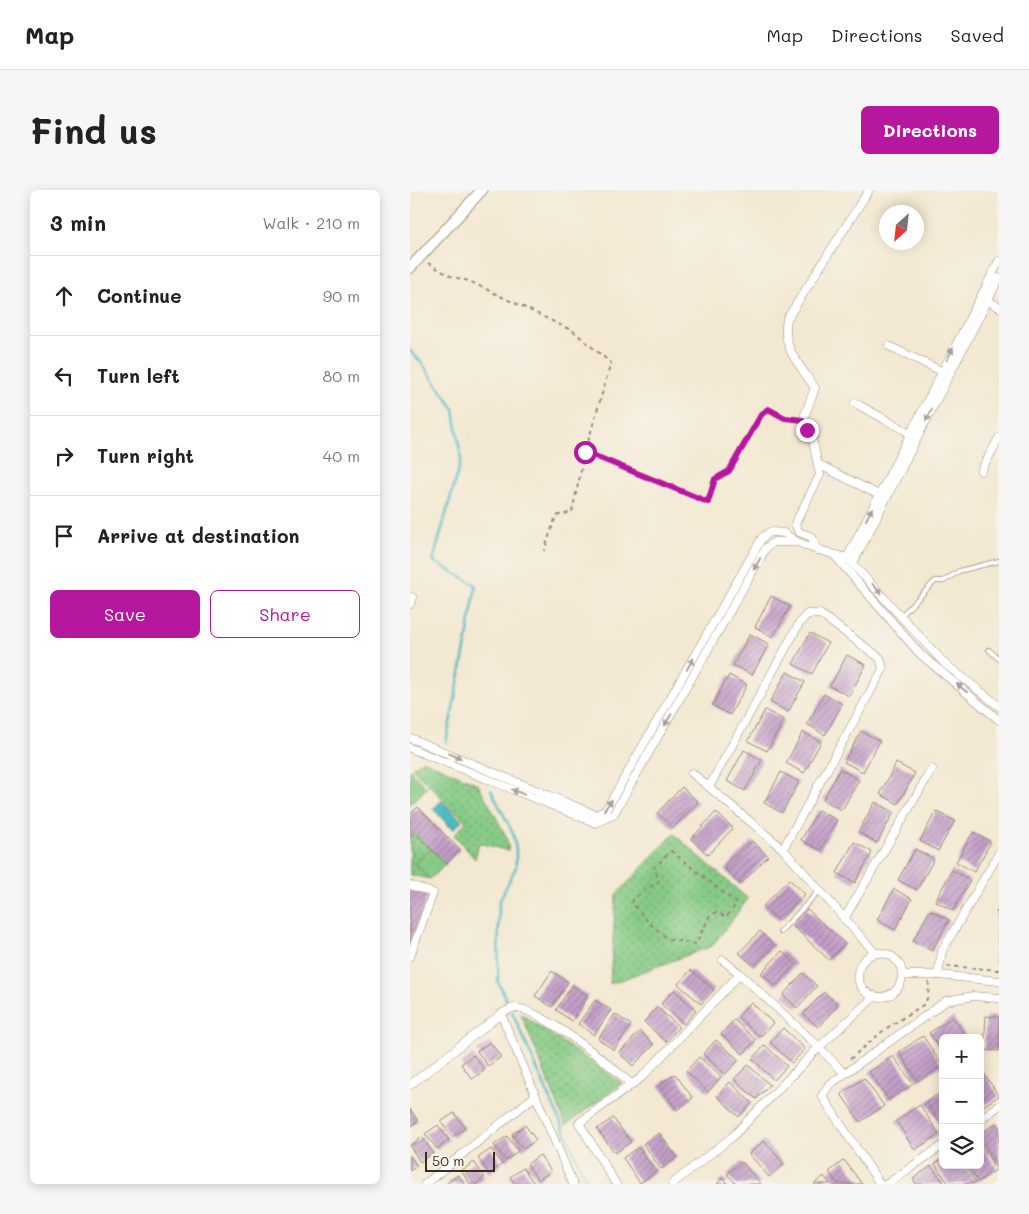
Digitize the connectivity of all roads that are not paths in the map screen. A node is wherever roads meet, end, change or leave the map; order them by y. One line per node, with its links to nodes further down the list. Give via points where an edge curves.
1 (482, 190): 4 (street)
2 (869, 190): 13 (street, via 787,319 784,333 787,345 815,388 803,420)
3 (999, 261): 9 (street, one-way to 3)
4 (410, 268)
5 (999, 278): 6 (street)
6 (987, 300): 7 (street); 19 (street, one-way to 19)
7 (999, 307)
8 (889, 346): 9 (street)
9 (942, 371): 11 (street)
10 (855, 403): 11 (street)
11 (910, 433): 15 (street)
12 (999, 438): 14 (street)
13 (818, 464): 15 (street); 17 (street, via 820,475 795,524 799,532 812,537)
14 (981, 471)
15 (879, 494): 19 (street, one-way to 15)
16 (794, 542): 17 (street); 26 (street, one-way to 16, via 596,815 606,810 762,538 770,532 784,532); 27 (street, one-way to 27, via 774,542 766,548 613,815 596,823)
17 (817, 550): 18 (street)
18 (835, 556): 19 (street); 25 (street, one-way to 18, via 920,654)
19 (850, 560): 21 (street, one-way to 21)
20 (999, 561): 21 (lane, via 959,571 944,581 935,581)
21 (901, 616): 24 (street, via 945,664)
22 (989, 650): 23 (lane)
23 (999, 658)
24 (999, 706)
25 (999, 720)
26 (410, 738)
27 (410, 748)
28 (932, 769): 35 (street)
29 (692, 773): 30 (street)
30 (709, 787): 31 (street); 31 (street, via 807,614 820,614 880,658 883,669)
31 (783, 849): 34 (street)
32 (999, 853): 42 (street, via 942,951)
33 (410, 885): 38 (street, via 433,893)
34 (819, 891): 35 (street); 36 (lane)
35 (844, 919): 37 (street)
36 (780, 932)
37 (875, 953): 41 (street, via 894,957); 44 (street, via 866,957 858,974 866,992)
38 (410, 956)
39 (723, 960): 40 (street)
40 (740, 974): 47 (street); 49 (street)
41 (903, 975): 42 (street); 44 (street, via 894,992)
42 (938, 975): 43 (street)
43 (999, 981)
44 (875, 996): 47 (street)
45 (999, 998): 48 (street, via 973,996 946,1001)
46 (501, 1014): 49 (street, via 513,1008 532,1012 610,1064); 50 (street); 51 (street)
47 (819, 1047): 48 (street); 58 (street, via 732,1137)
48 (842, 1070): 59 (street, via 822,1096)
49 (632, 1084): 57 (street, via 579,1123)
50 (410, 1085)
51 (535, 1096): 55 (street); 56 (street)
52 (999, 1106): 53 (street)
53 (984, 1116)
54 (939, 1148): 60 (street)
55 (569, 1182)
56 (425, 1184)
57 (616, 1184)
58 (672, 1184)
59 (880, 1184)
60 (887, 1184)

